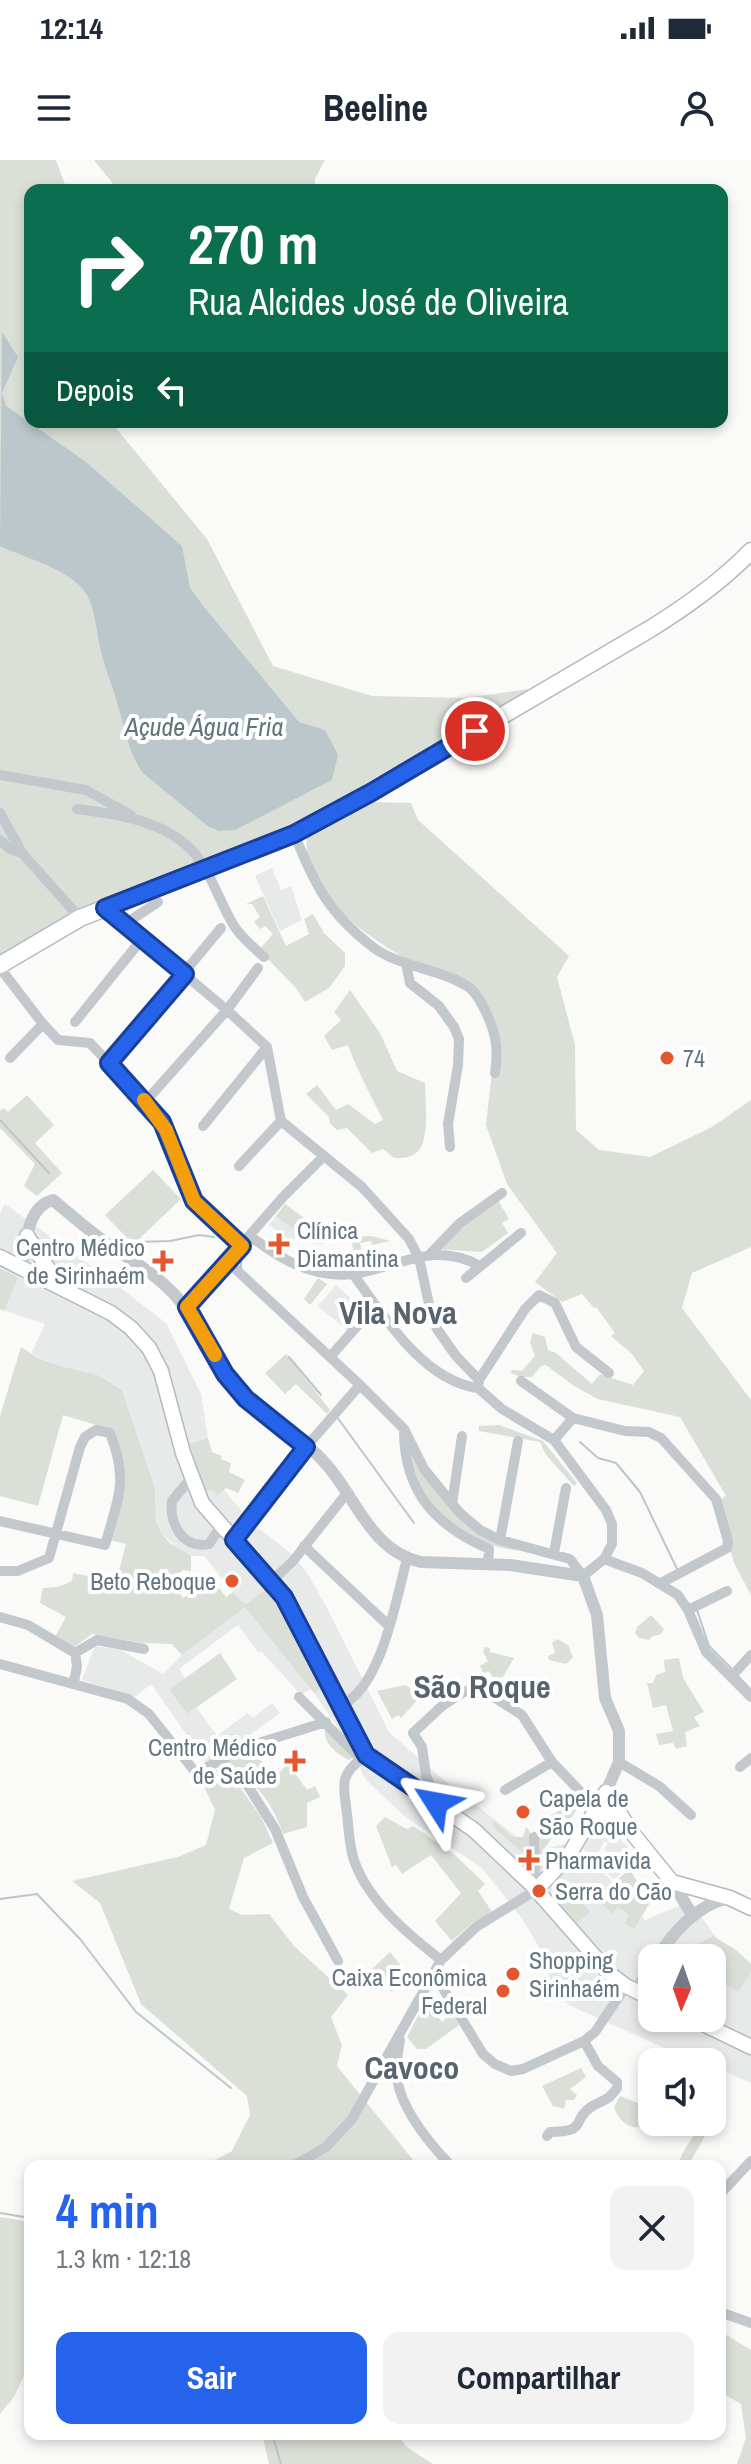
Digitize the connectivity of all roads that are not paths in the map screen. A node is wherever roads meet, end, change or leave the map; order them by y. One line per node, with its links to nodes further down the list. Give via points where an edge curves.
1 (751, 551): 6 (main road, via 693,601 650,629)
2 (0, 775): 5 (street, via 86,790)
3 (77, 809): 5 (street)
4 (0, 813): 8 (street)
5 (139, 820): 9 (street, via 187,847)
6 (294, 834): 9 (main road); 17 (street, via 337,917 377,951)
7 (0, 840): 8 (street)
8 (22, 853): 12 (street)
9 (204, 868): 11 (main road); 16 (street, via 234,926)
10 (158, 902): 13 (street)
11 (105, 908): 12 (main road); 13 (street)
12 (80, 918): 18 (main road)
13 (125, 924): 15 (street)
14 (221, 928): 20 (street)
15 (142, 939): 20 (street); 22 (street)
16 (264, 957)
17 (406, 963): 27 (street, via 467,986 479,999 497,1044); 31 (street, via 411,984 439,1006 459,1039)
18 (0, 967): 23 (street)
19 (258, 968): 21 (street)
20 (185, 974): 21 (street); 26 (street)
21 (227, 1010): 24 (street); 28 (street)
22 (75, 1022)
23 (43, 1024): 25 (street); 26 (street, via 58,1040 90,1043)
24 (267, 1047): 29 (street); 30 (street)
25 (10, 1058)
26 (109, 1063): 28 (street)
27 (495, 1073)
28 (146, 1101): 38 (street, via 166,1130 194,1201)
29 (281, 1121): 32 (street); 33 (street)
30 (203, 1126)
31 (450, 1147)
32 (324, 1156): 37 (street); 39 (street, via 387,1212)
33 (239, 1166)
34 (502, 1193): 39 (street)
35 (521, 1233): 41 (street)
36 (27, 1236): 42 (street); 45 (main road); 46 (street, via 32,1219 53,1200 143,1266)
37 (250, 1236): 38 (street); 43 (street, via 305,1269)
38 (236, 1253): 46 (street); 48 (street)
39 (425, 1256): 41 (street, via 458,1255); 43 (street); 51 (street, via 431,1313 440,1336)
40 (0, 1257): 42 (main road)
41 (480, 1266): 44 (street)
42 (22, 1267): 45 (main road)
43 (353, 1274): 51 (street, via 421,1359 456,1382)
44 (466, 1278)
45 (58, 1285): 59 (main road, via 111,1313 149,1348)
46 (187, 1307): 58 (street, via 225,1374 246,1399)
47 (366, 1316): 48 (street)
48 (330, 1357): 52 (street)
49 (609, 1373): 51 (street, via 576,1347 555,1303 539,1295)
50 (521, 1381): 53 (street)
51 (479, 1384): 56 (street, via 502,1409)
52 (360, 1385): 54 (street); 58 (street)
53 (573, 1418): 56 (street); 76 (street, via 655,1434 716,1499 729,1544)
54 (404, 1429): 62 (street, via 424,1469); 72 (street, via 405,1456 417,1490 446,1527 489,1549)
55 (462, 1436): 62 (street)
56 (554, 1440): 71 (street, via 609,1515 613,1538)
57 (518, 1441): 67 (street)
58 (306, 1447): 61 (street); 66 (street)
59 (191, 1478): 64 (main road); 64 (street, via 172,1501 172,1521 195,1546 209,1544)
60 (566, 1488): 69 (street)
61 (347, 1493): 68 (street); 70 (street, via 379,1538)
62 (452, 1504): 67 (street)
63 (0, 1521): 65 (street)
64 (221, 1526): 66 (main road)
65 (56, 1534): 65 (street, via 105,1545 122,1482 110,1433 96,1430 85,1437); 73 (street, via 47,1561)
66 (234, 1540): 75 (main road)
67 (500, 1540): 69 (street)
68 (304, 1546): 75 (street); 80 (street)
69 (554, 1553): 74 (street, via 572,1561)
70 (407, 1559): 72 (street); 80 (street)
71 (604, 1559): 74 (street); 76 (street)
72 (488, 1564): 74 (street)
73 (0, 1571)
74 (583, 1576): 94 (street, via 597,1615 607,1706 619,1731)
75 (272, 1581): 89 (main road)
76 (661, 1583): 78 (street)
77 (727, 1591): 78 (street)
78 (688, 1610): 85 (street, via 703,1647)
79 (0, 1617): 82 (street, via 28,1625)
80 (389, 1626): 89 (street, via 371,1675 361,1691)
81 (144, 1649): 82 (street, via 97,1640)
82 (75, 1653): 86 (street)
83 (751, 1655): 85 (street)
84 (0, 1664): 86 (street)
85 (731, 1677): 88 (street)
86 (74, 1682): 96 (street, via 141,1707 196,1773)
87 (299, 1697): 90 (street)
88 (751, 1697)
89 (341, 1705): 91 (main road)
90 (326, 1722): 91 (street); 96 (street, via 243,1748)
91 (363, 1757): 99 (main road); 111 (street, via 344,1782 357,1868 391,1915)
92 (751, 1758): 95 (street)
93 (552, 1762): 97 (street); 99 (street, via 516,1710 492,1696 465,1691 413,1732); 100 (street)
94 (619, 1762): 98 (street); 101 (street, via 659,1786)
95 (740, 1767)
96 (203, 1770): 110 (street, via 248,1786 275,1829 303,1897)
97 (505, 1790)
98 (606, 1792): 100 (main road); 102 (main road)
99 (436, 1803): 105 (main road, via 474,1830)
100 (596, 1808): 102 (main road); 105 (main road, via 569,1855)
101 (691, 1815)
102 (629, 1829): 104 (main road)
103 (534, 1837): 105 (street)
104 (672, 1882): 106 (main road); 108 (street)
105 (536, 1889): 111 (street, via 476,1927); 113 (main road, via 600,1964)
106 (730, 1898): 107 (main road); 108 (street)
107 (751, 1908)
108 (693, 1916): 109 (street)
109 (669, 1944)
110 (338, 1961)
111 (440, 1963): 114 (street, via 439,1980); 116 (street)
112 (638, 1981): 113 (street)
113 (631, 1989): 115 (main road); 119 (street)
114 (445, 1990): 116 (street); 119 (street, via 483,2054 501,2068 523,2069)
115 (638, 1992)
116 (421, 1995): 117 (street)
117 (401, 2030): 122 (street, via 352,2119 326,2147); 123 (street, via 398,2085 410,2111)
118 (720, 2032): 120 (main road)
119 (584, 2041): 121 (street, via 617,2088 606,2102 589,2109 576,2128)
120 (751, 2047)
121 (547, 2136)
122 (303, 2160)
123 (447, 2160)
124 (751, 2161): 125 (street)
125 (726, 2188)
126 (726, 2314): 127 (street)
127 (751, 2323)

